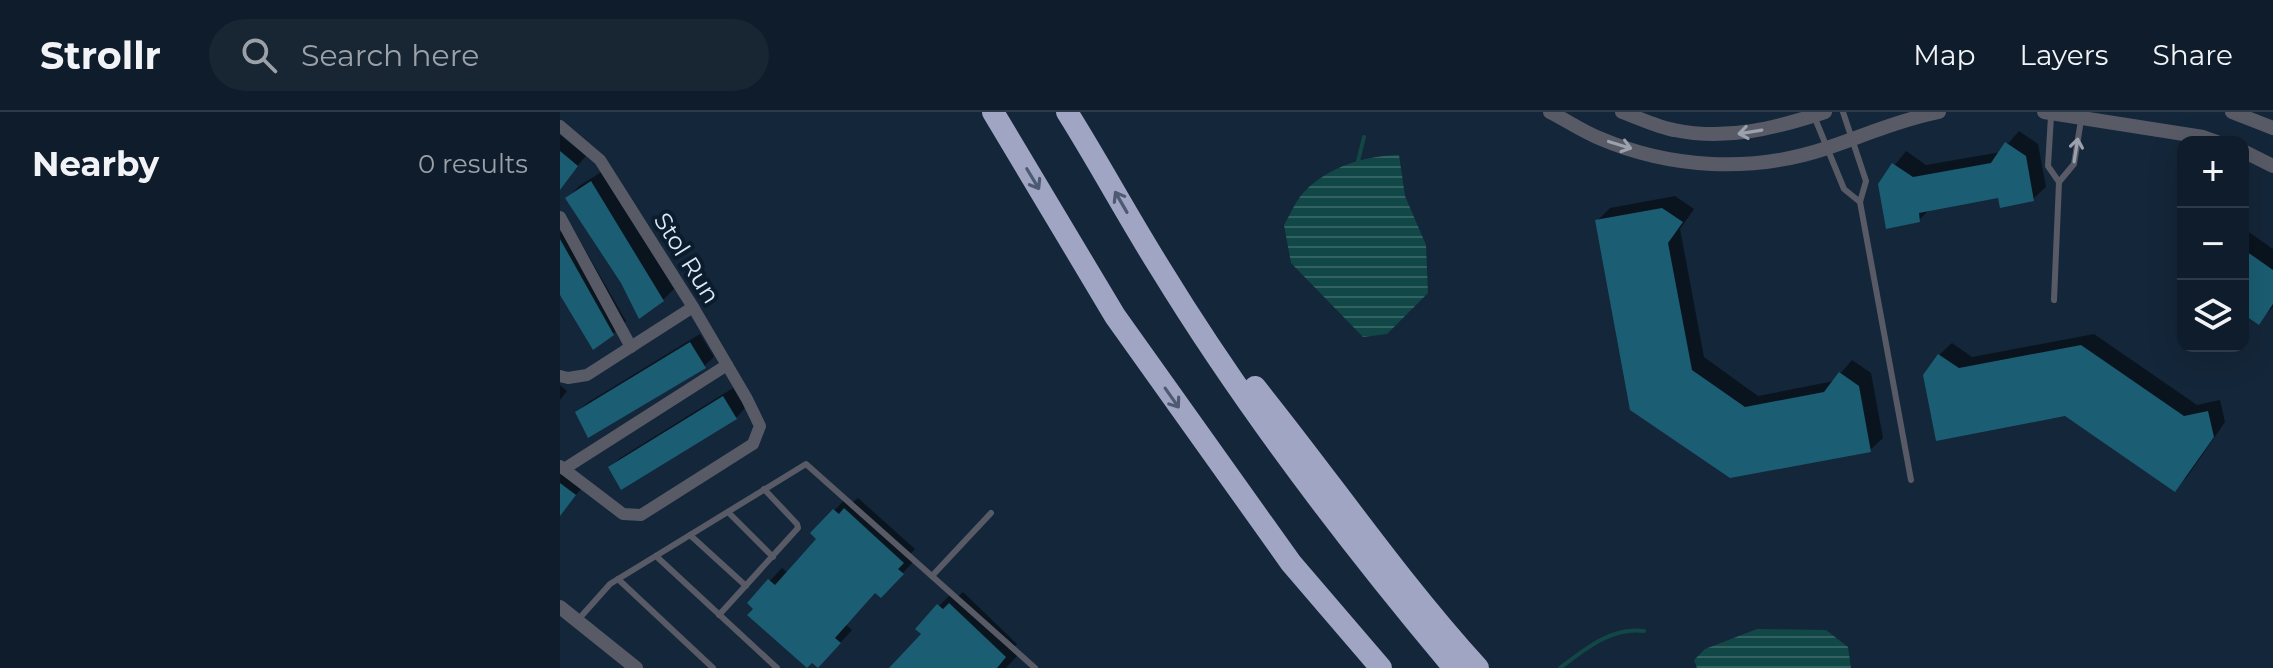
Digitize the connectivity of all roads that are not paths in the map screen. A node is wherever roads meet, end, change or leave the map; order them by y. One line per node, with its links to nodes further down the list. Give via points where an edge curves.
1 (993, 112): 36 (highway, one-way to 36, via 1115,316)
2 (1067, 112): 22 (highway, one-way to 2)
3 (1550, 112): 16 (street, one-way to 16, via 1599,138 1714,166 1774,162)
4 (1622, 112): 10 (street, one-way to 4, via 1727,135 1674,130)
5 (1843, 112): 15 (lane)
6 (1939, 112): 15 (street)
7 (2044, 112): 8 (street)
8 (2051, 112): 11 (street); 19 (lane, via 2048,166)
9 (2232, 112): 13 (street)
10 (1820, 114): 16 (lane)
11 (2081, 114): 14 (street); 19 (lane, one-way to 11, via 2074,164)
12 (560, 126): 24 (street, Stol Run, via 600,160)
13 (2273, 128)
14 (2198, 136)
15 (1852, 139): 16 (street); 20 (lane, via 1866,181)
16 (1826, 149): 20 (lane, via 1844,189)
17 (2249, 154): 18 (street)
18 (2273, 166)
19 (2059, 182): 23 (lane)
20 (1860, 202): 29 (lane)
21 (560, 217): 25 (street)
22 (1160, 269): 50 (highway, via 1332,516); 51 (highway)
23 (2054, 300)
24 (693, 307): 25 (street); 26 (street, Stol Run)
25 (631, 347): 27 (street, via 587,375)
26 (727, 365): 28 (street); 28 (street, Stol Run, via 760,426 753,444 641,515 623,514)
27 (560, 376)
28 (562, 468)
29 (1911, 480)
30 (764, 489): 31 (lane); 35 (lane, via 798,528); 37 (lane, via 806,464)
31 (728, 512): 33 (lane); 35 (lane)
32 (991, 513): 37 (lane)
33 (690, 535): 34 (lane); 39 (lane)
34 (656, 556): 38 (lane); 41 (lane)
35 (773, 557): 39 (lane)
36 (1291, 563): 48 (highway); 49 (highway)
37 (932, 576): 43 (lane)
38 (618, 579): 42 (lane); 45 (lane)
39 (746, 586): 41 (lane)
40 (560, 607): 42 (street)
41 (719, 615): 46 (lane)
42 (577, 621): 44 (street)
43 (1026, 665): 47 (lane)
44 (636, 668)
45 (713, 668)
46 (777, 668)
47 (1035, 668)
48 (1364, 668)
49 (1381, 668)
50 (1454, 668)
51 (1478, 668)

